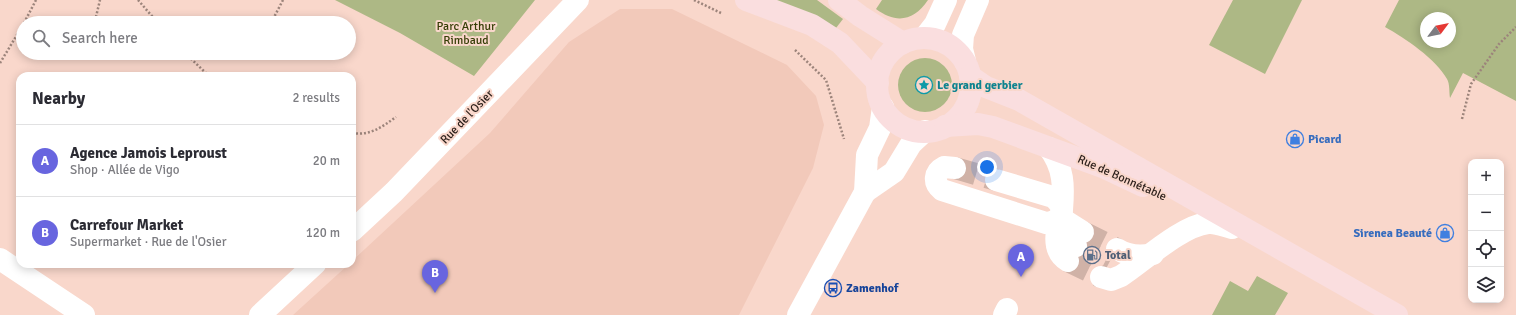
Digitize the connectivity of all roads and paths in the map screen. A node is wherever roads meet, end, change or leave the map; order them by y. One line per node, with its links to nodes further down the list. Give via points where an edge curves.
1 (36, 0): 12 (path)
2 (100, 0): 13 (path)
3 (138, 0): 14 (path)
4 (283, 0): 15 (path)
5 (578, 0): 38 (street, Rue de l'Osier, via 394,192)
6 (694, 0): 11 (path)
7 (746, 0): 25 (main road, via 812,25 840,42)
8 (839, 0): 19 (main road)
9 (946, 0): 18 (street, via 935,24)
10 (978, 0): 23 (street, via 963,35 962,49)
11 (721, 13)
12 (28, 16)
13 (96, 16)
14 (152, 16)
15 (275, 16)
16 (1516, 27): 28 (path, via 1499,44 1471,84)
17 (16, 37): 22 (path)
18 (924, 38): 19 (main road); 23 (main road, via 948,44 956,50)
19 (903, 43): 25 (main road, via 884,61 878,75)
20 (790, 47): 31 (path, via 797,50 826,80 844,141)
21 (192, 60): 24 (path)
22 (0, 63)
23 (967, 69): 29 (main road, via 971,92 965,108 955,120); 36 (main road, Rue de Bonnétable, via 986,87 1019,100)
24 (205, 72)
25 (878, 83): 26 (main road)
26 (883, 107): 29 (main road, via 891,117 909,129); 35 (street, via 880,128 867,155)
27 (396, 117): 30 (path, via 362,135)
28 (1462, 119)
29 (935, 129): 32 (main road, Rue de Bonnétable, via 986,125); 35 (street, via 911,144 894,172)
30 (356, 134)
31 (848, 143)
32 (1049, 148): 36 (main road, Rue de Bonnétable); 37 (street, via 1061,172)
33 (954, 168): 37 (street, via 944,167 937,172 936,180 942,190 1046,223 1055,221)
34 (996, 180): 37 (street, via 1054,197 1060,202)
35 (865, 192): 47 (street)
36 (1186, 201): 39 (main road, Rue de Bonnétable); 40 (street); 41 (main road, Rue de Bonnétable)
37 (1061, 212): 37 (street, via 1076,246 1062,257 1056,241 1056,229)
38 (356, 227)
39 (1232, 228): 40 (street, via 1208,223); 41 (main road, Rue de Bonnétable)
40 (1178, 234): 43 (street, via 1153,254 1134,263 1123,266)
41 (1293, 257): 48 (main road, Rue de Bonnétable)
42 (0, 259): 45 (street)
43 (1109, 263)
44 (312, 268): 46 (street)
45 (84, 315)
46 (260, 315)
47 (798, 315)
48 (1397, 315)

